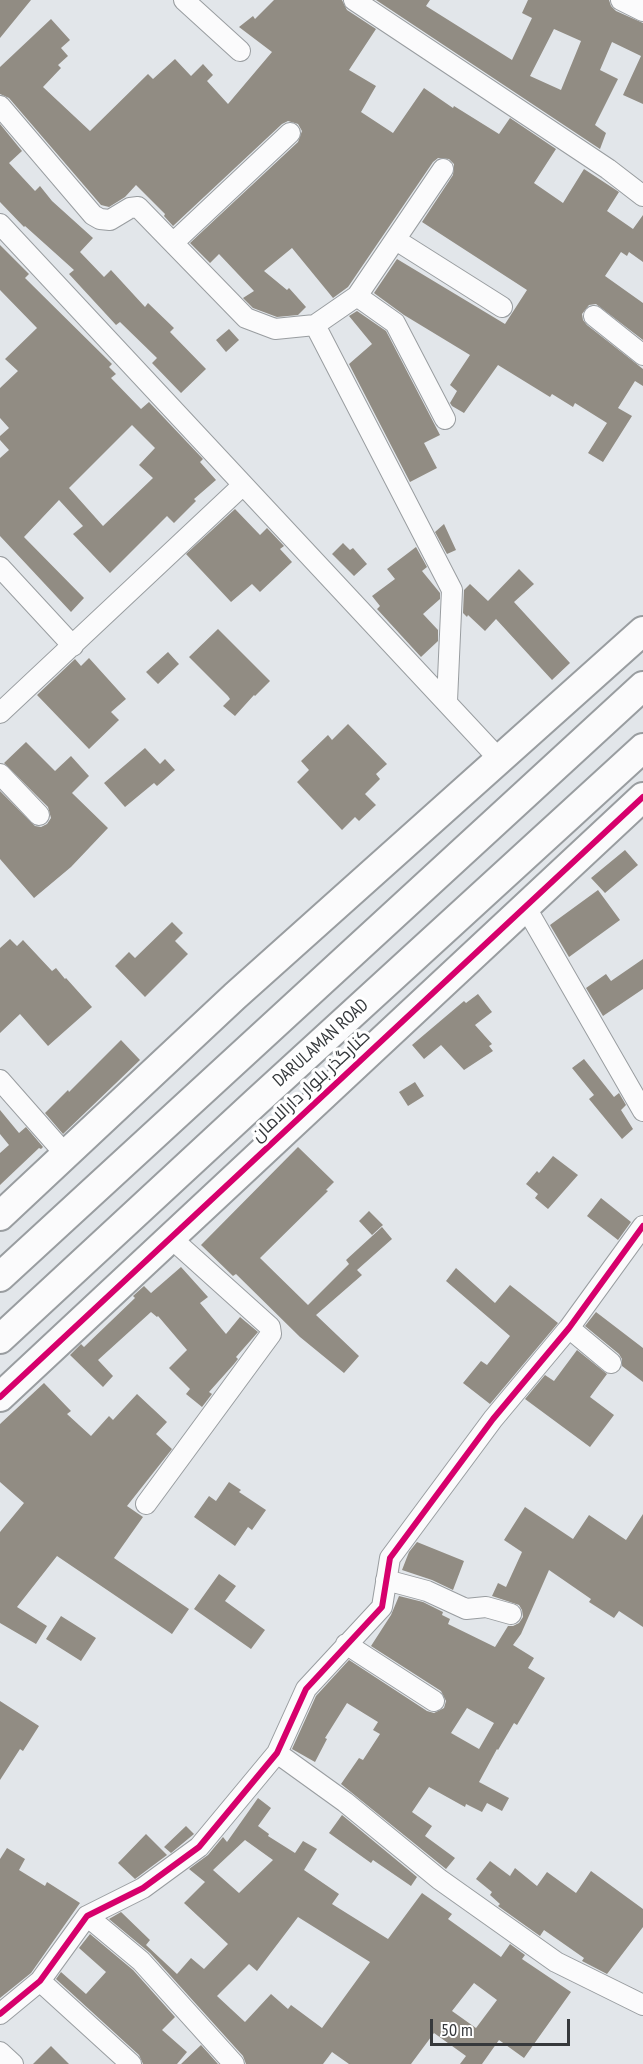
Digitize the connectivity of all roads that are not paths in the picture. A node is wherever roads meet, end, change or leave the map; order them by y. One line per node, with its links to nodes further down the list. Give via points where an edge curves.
1 (184, 0): 5 (street)
2 (354, 0): 9 (street, via 609,169)
3 (621, 0): 4 (street)
4 (643, 10)
5 (240, 51)
6 (0, 106): 12 (street, via 93,215 110,220 138,207)
7 (290, 133): 12 (street)
8 (443, 169): 11 (street)
9 (643, 196)
10 (0, 225): 19 (street)
11 (396, 240): 13 (street); 14 (street)
12 (173, 243): 16 (street, via 246,318 275,329)
13 (357, 296): 16 (street); 18 (street, via 395,323)
14 (502, 307)
15 (594, 316): 17 (street)
16 (315, 325): 24 (street, via 452,590)
17 (643, 355)
18 (445, 419)
19 (243, 485): 22 (street); 24 (street)
20 (0, 567): 22 (street)
21 (643, 631): 27 (street)
22 (73, 646): 25 (street)
23 (643, 686): 38 (street)
24 (447, 701): 27 (street)
25 (0, 712)
26 (643, 748): 40 (street, DARULAMAN ROAD)
27 (499, 759): 34 (street, via 243,988)
28 (0, 774): 30 (street)
29 (643, 796): 31 (street, کنارگذر بلوار دارالامان)
30 (39, 815)
31 (525, 906): 33 (street); 37 (street, کنارگذر بلوار دارالامان)
32 (0, 1080): 34 (street)
33 (643, 1111)
34 (66, 1155): 35 (street)
35 (0, 1216)
36 (643, 1226): 39 (street)
37 (171, 1238): 42 (street, کنارگذر بلوار دارالامان); 43 (street, via 270,1327 271,1334)
38 (0, 1277)
39 (569, 1328): 41 (street); 44 (street, via 494,1419 390,1558)
40 (0, 1339)
41 (611, 1363)
42 (0, 1397)
43 (146, 1504)
44 (386, 1580): 45 (street, via 427,1591 466,1609 486,1606); 46 (street, via 382,1607)
45 (511, 1614)
46 (346, 1644): 47 (street); 48 (street, via 306,1689)
47 (434, 1701)
48 (278, 1753): 49 (street, via 199,1847 143,1888); 51 (street, via 439,1879 556,1962)
49 (87, 1916): 50 (street); 56 (street, via 141,1961)
50 (40, 1981): 52 (street); 55 (street)
51 (643, 2005)
52 (0, 2014)
53 (0, 2052): 54 (street)
54 (13, 2064)
55 (130, 2064)
56 (234, 2064)

